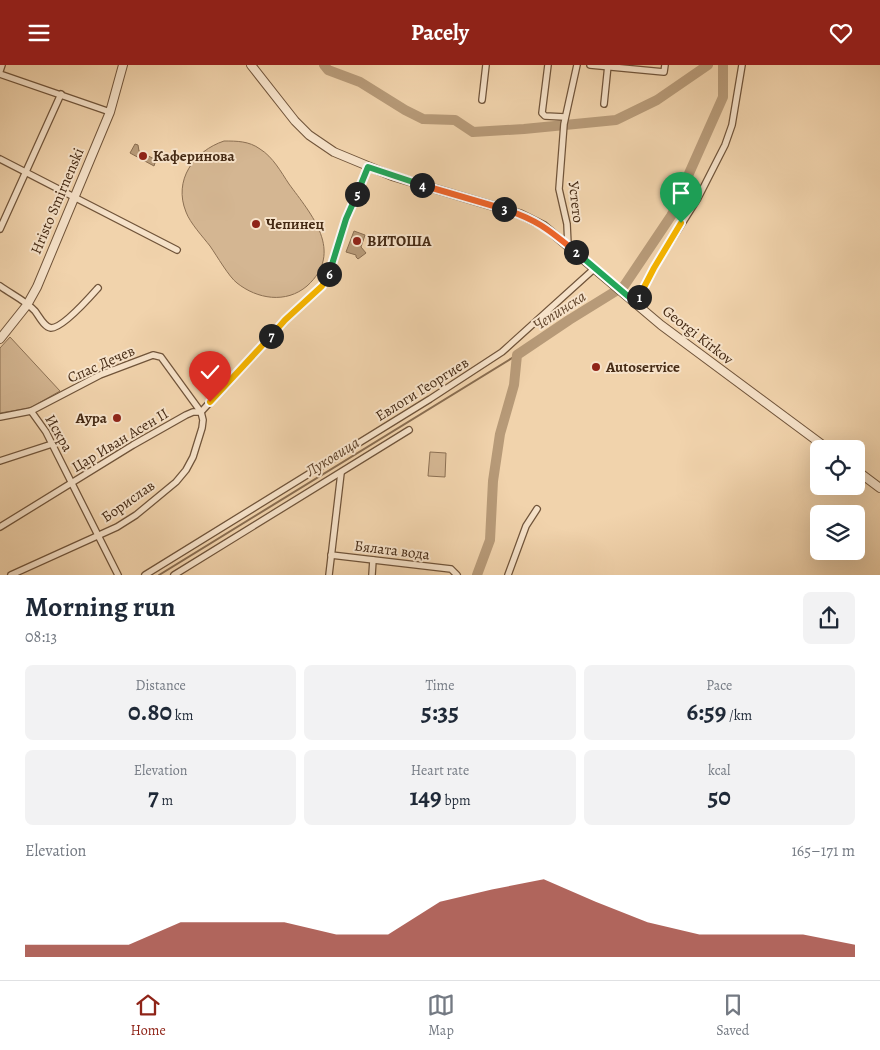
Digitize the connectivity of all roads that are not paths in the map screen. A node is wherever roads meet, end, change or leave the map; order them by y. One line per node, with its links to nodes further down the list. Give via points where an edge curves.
1 (2, 65): 11 (street)
2 (123, 65): 15 (street, Hristo Smirnenski)
3 (251, 65): 18 (street, Georgi Kirkov, via 309,135 334,152)
4 (486, 65): 13 (street)
5 (548, 65): 16 (street, via 543,115)
6 (577, 65): 16 (street, Устето)
7 (590, 65): 10 (street)
8 (664, 65): 10 (street, via 664,72)
9 (742, 65): 27 (street, via 732,125 725,145 698,198)
10 (608, 66): 14 (street)
11 (0, 72): 12 (street)
12 (61, 94): 15 (street); 19 (street)
13 (482, 99)
14 (604, 104)
15 (110, 112): 20 (street, Hristo Smirnenski)
16 (565, 120): 22 (street, Устето, via 559,189)
17 (0, 159): 19 (street)
18 (368, 167): 22 (street, Georgi Kirkov, via 528,217); 31 (street, Цар Иван Асен II, via 346,219 326,282 285,320)
19 (27, 171): 20 (street); 21 (street)
20 (73, 197): 23 (street); 28 (street, Hristo Smirnenski)
21 (0, 229)
22 (568, 245): 24 (street, Georgi Kirkov)
23 (177, 250)
24 (595, 268): 27 (street, Georgi Kirkov); 48 (street, Евлоги Георгиев, via 487,363)
25 (0, 286): 28 (street)
26 (98, 288): 28 (street, via 73,314 52,328 45,325)
27 (635, 302): 34 (street, Georgi Kirkov, via 688,346)
28 (27, 305): 29 (street, Hristo Smirnenski)
29 (0, 339)
30 (31, 411): 31 (street, Спас Дечев, via 100,375 153,355 161,357); 32 (street, Спас Дечев); 35 (street, Искра)
31 (201, 412): 39 (street, Цар Иван Асен II, via 186,415); 43 (street, Борислав, via 202,429 186,470 176,482 126,522)
32 (0, 417)
33 (409, 430): 37 (street, Евлоги Георгиев)
34 (816, 440)
35 (52, 444): 36 (street); 39 (street, Искра)
36 (0, 461)
37 (341, 473): 44 (street); 49 (street, Евлоги Георгиев)
38 (865, 476): 40 (street)
39 (71, 484): 42 (street, Цар Иван Асен II); 43 (street, Искра)
40 (880, 487)
41 (537, 509): 53 (street, via 526,526)
42 (0, 527)
43 (98, 537): 46 (street, Борислав); 47 (street, Искра)
44 (331, 555): 45 (street, Бялата вода); 50 (street)
45 (373, 560): 51 (street); 52 (street, Бялата вода, via 451,569)
46 (10, 575)
47 (118, 575)
48 (145, 575)
49 (174, 575)
50 (329, 575)
51 (372, 575)
52 (457, 575)
53 (508, 575)

